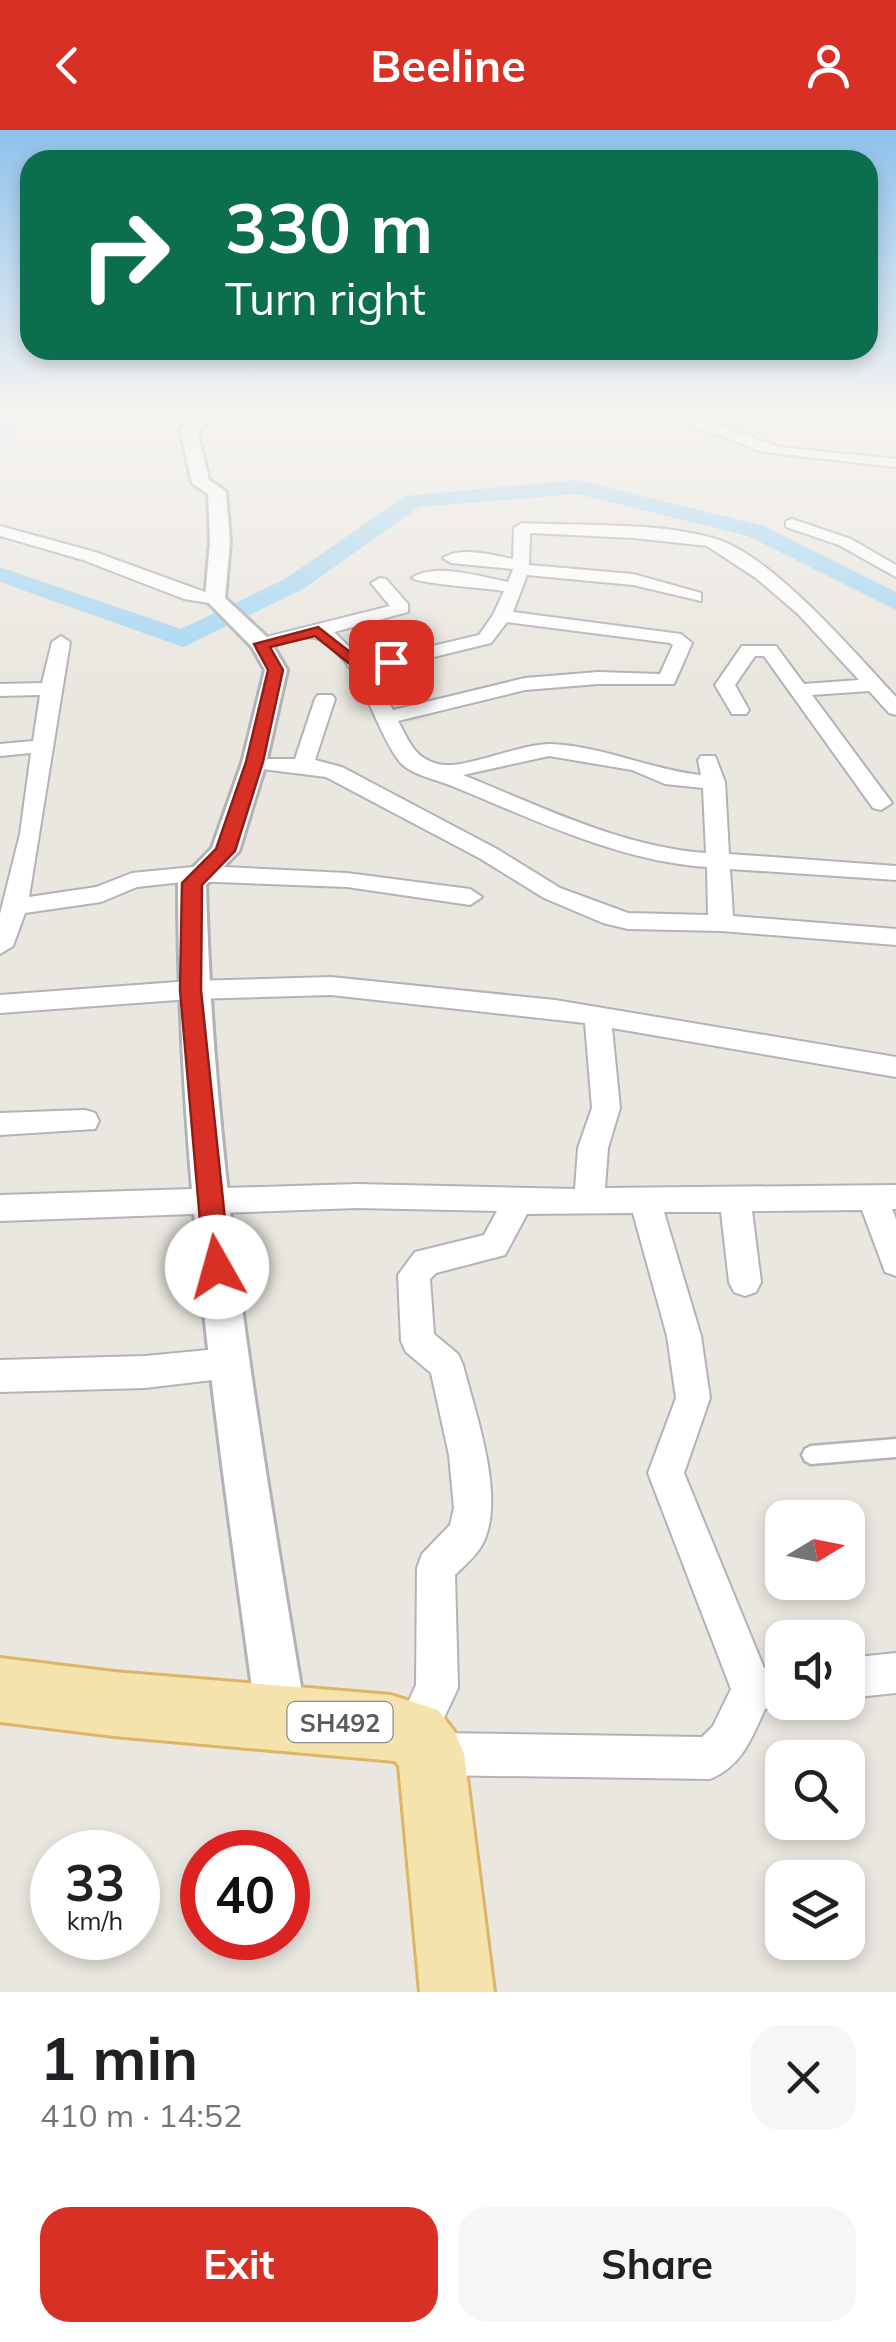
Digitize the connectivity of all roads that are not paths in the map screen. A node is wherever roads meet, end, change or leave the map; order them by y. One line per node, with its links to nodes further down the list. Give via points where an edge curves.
1 (217, 500): 11 (street)
2 (792, 524): 6 (street, via 845,542)
3 (0, 531): 11 (street)
4 (450, 558): 5 (street)
5 (522, 568): 9 (street); 10 (street); 18 (street, via 520,530 527,527 711,542 804,610)
6 (896, 572)
7 (421, 578): 9 (street)
8 (380, 582): 13 (street, via 402,608)
9 (514, 588): 12 (street)
10 (695, 597)
11 (215, 600): 14 (street)
12 (502, 616): 16 (street, via 479,642); 25 (street, via 599,653 524,684)
13 (318, 631): 14 (street); 16 (street)
14 (258, 641): 28 (street, via 276,670)
15 (62, 642): 20 (street)
16 (361, 669): 25 (street)
17 (896, 675): 18 (street)
18 (870, 681): 21 (street); 24 (street)
19 (0, 690): 20 (street)
20 (48, 690): 26 (street)
21 (798, 690): 23 (street, via 772,652 752,649 725,685); 31 (street)
22 (324, 699): 29 (street)
23 (739, 710)
24 (896, 710)
25 (390, 717): 30 (street, via 409,760)
26 (40, 746): 27 (street); 36 (street)
27 (0, 750)
28 (254, 762): 29 (street); 33 (street, via 225,851)
29 (303, 766): 37 (street, via 345,777 552,893 612,917)
30 (435, 774): 32 (street, via 564,824); 32 (street, via 549,750 638,765 666,778 711,771)
31 (880, 803)
32 (719, 861): 34 (street); 37 (street)
33 (201, 874): 35 (street, via 347,880); 36 (street, via 132,880 101,894); 40 (street, via 192,883)
34 (896, 874)
35 (470, 896)
36 (18, 906): 39 (street)
37 (721, 923): 38 (street)
38 (896, 938)
39 (0, 946)
40 (191, 990): 41 (street); 42 (street, via 331,986); 49 (street)
41 (0, 1004)
42 (598, 1018): 43 (street); 51 (street, via 606,1108 593,1148)
43 (896, 1067)
44 (85, 1121): 45 (street)
45 (0, 1124)
46 (885, 1197): 47 (street); 53 (street)
47 (735, 1200): 48 (street); 54 (street)
48 (645, 1201): 51 (street); 61 (street, via 684,1336 693,1398 666,1473)
49 (208, 1202): 50 (street, via 357,1196); 52 (street); 55 (street)
50 (518, 1202): 51 (street); 65 (street, via 494,1246 426,1262 414,1275 418,1341 446,1365 473,1508 467,1535 436,1568 437,1688)
51 (589, 1202)
52 (0, 1208)
53 (896, 1262)
54 (745, 1282)
55 (229, 1363): 56 (street); 64 (street)
56 (0, 1376)
57 (896, 1448): 58 (lane)
58 (811, 1455)
59 (896, 1672): 60 (street)
60 (865, 1676)
61 (765, 1684)
62 (0, 1690): 64 (main road, SH492)
63 (765, 1691): 65 (street, via 710,1758)
64 (280, 1716): 65 (main road, SH492)
65 (423, 1744): 66 (main road, SH492)
66 (457, 1992)

